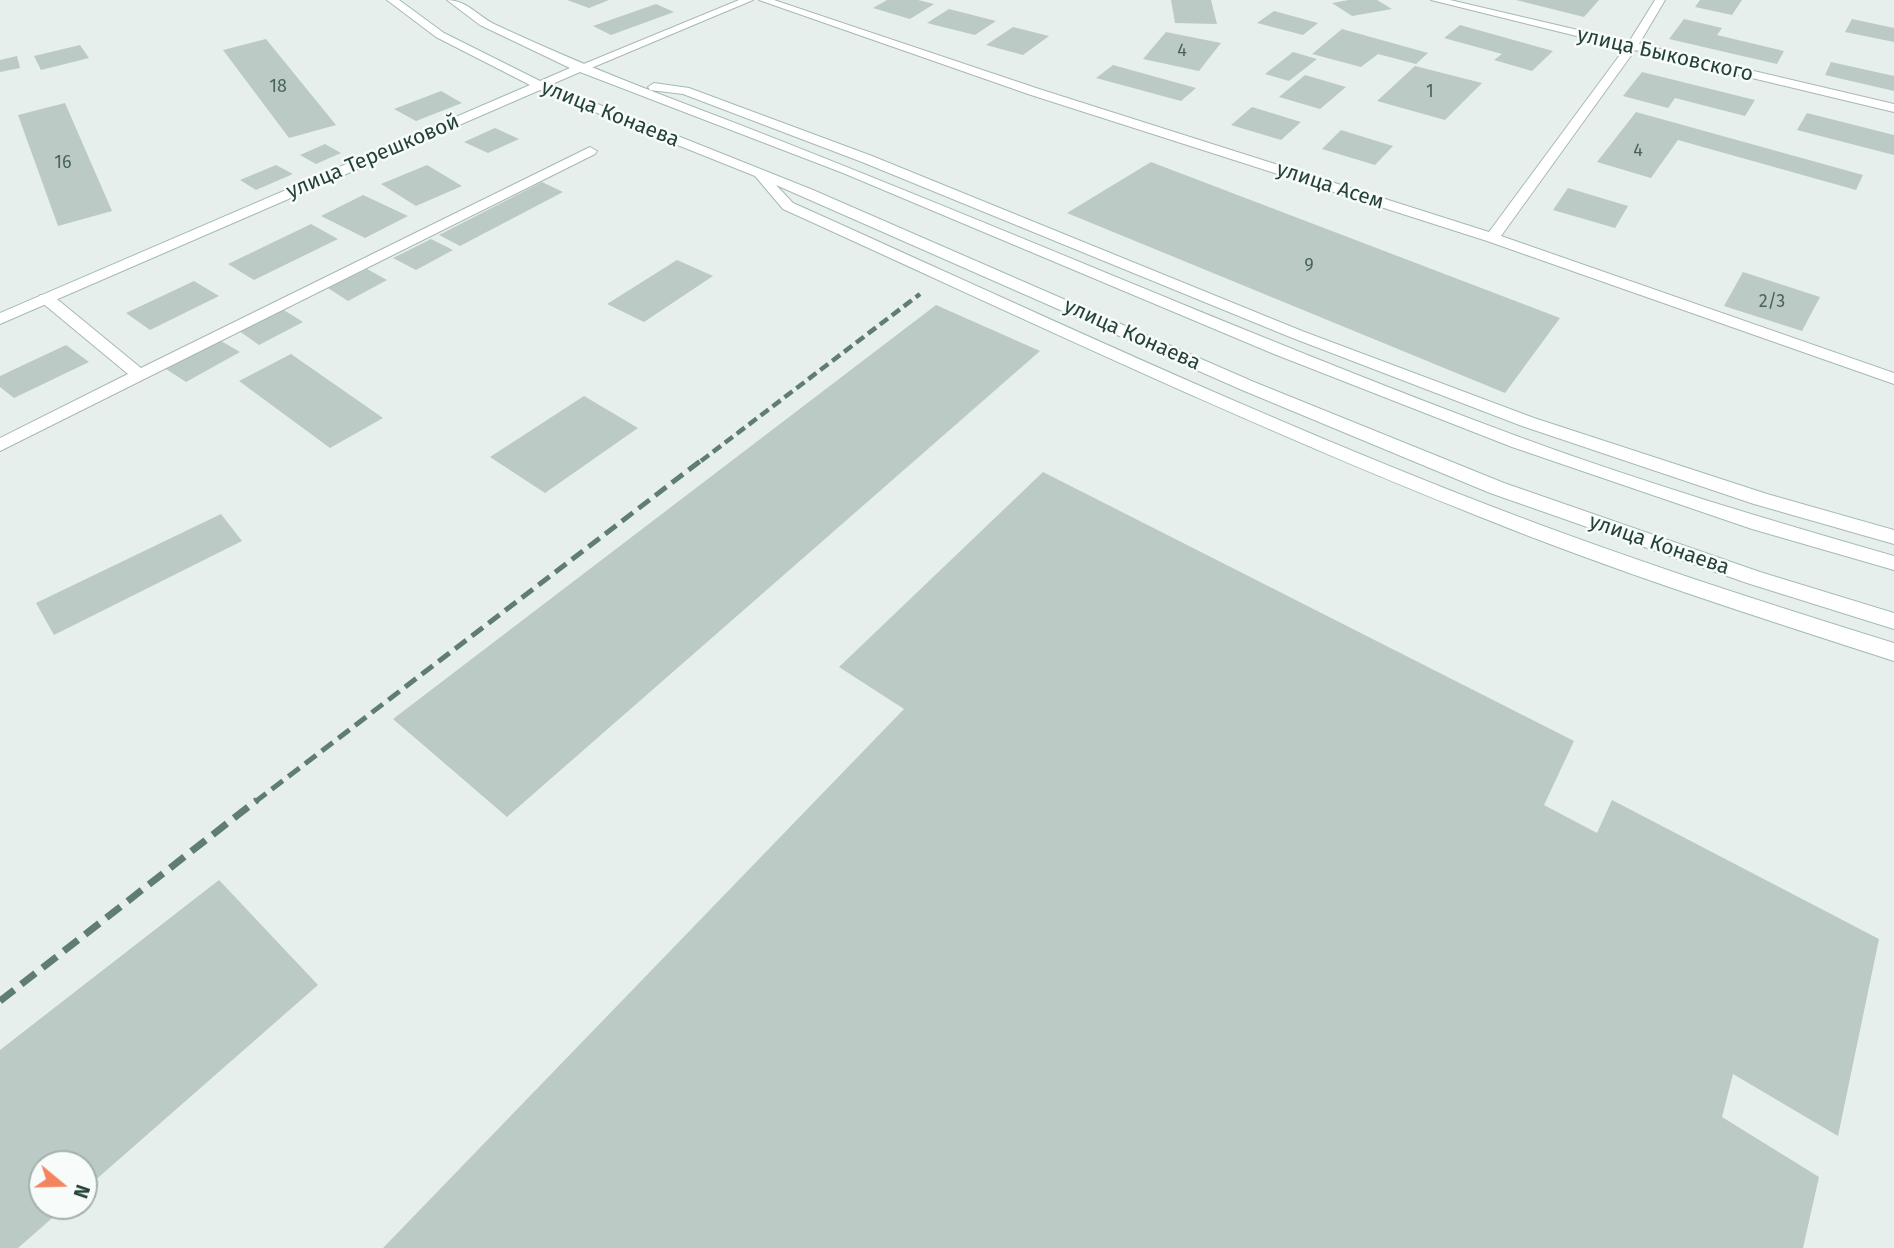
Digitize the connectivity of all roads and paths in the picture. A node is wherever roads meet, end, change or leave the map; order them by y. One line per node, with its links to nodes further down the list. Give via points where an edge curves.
1 (392, 0): 10 (main road, улица Конаева, via 440,36)
2 (452, 0): 8 (main road, улица Конаева, via 484,23)
3 (748, 0): 8 (main road, улица Терешковой)
4 (764, 0): 14 (main road, улица Асем)
5 (1436, 0): 7 (main road, улица Быковского)
6 (1660, 0): 7 (main road)
7 (1632, 47): 11 (main road, улица Быковского); 14 (main road)
8 (580, 68): 9 (main road, улица Конаева); 10 (main road, улица Терешковой)
9 (621, 83): 20 (main road, via 685,91 867,159 1296,334 1528,422 1761,499); 21 (main road, улица Конаева, via 873,180 1280,350 1518,443)
10 (538, 85): 13 (main road, улица Конаева); 15 (main road, улица Терешковой)
11 (1894, 108)
12 (590, 151): 17 (main road)
13 (757, 173): 22 (main road, улица Конаева, via 1248,386 1497,488 1754,578); 23 (main road, via 788,206 1486,512 1752,607)
14 (1492, 238): 18 (main road, улица Асем)
15 (46, 298): 16 (main road, улица Терешковой); 17 (main road)
16 (0, 319)
17 (139, 375): 19 (main road)
18 (1894, 379)
19 (0, 445)
20 (1894, 537)
21 (1894, 564)
22 (1894, 621)
23 (1894, 652)

